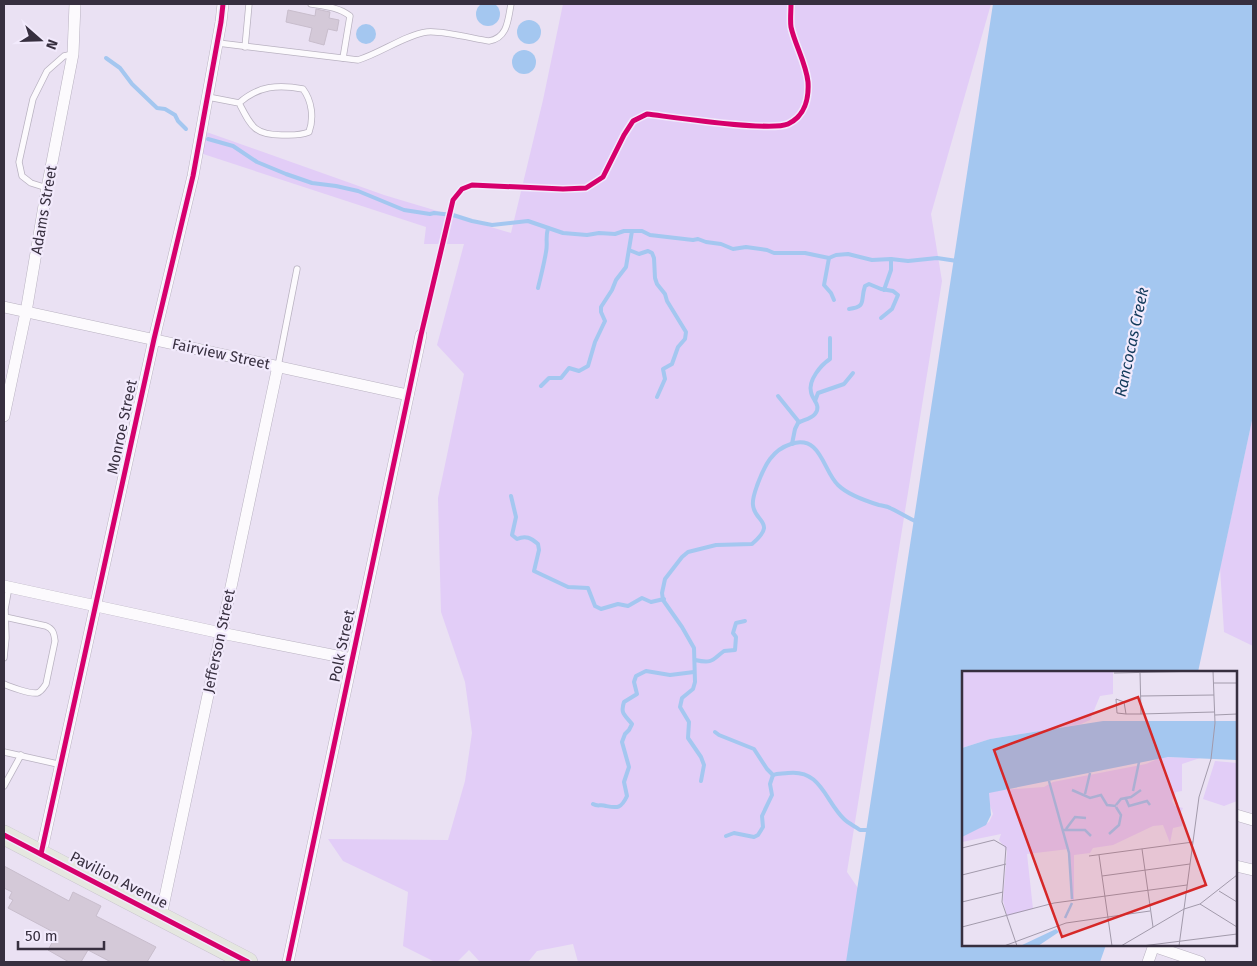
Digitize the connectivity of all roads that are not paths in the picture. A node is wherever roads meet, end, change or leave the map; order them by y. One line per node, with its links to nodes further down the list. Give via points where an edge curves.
1 (75, 4): 8 (street, Adams Street)
2 (223, 4): 6 (street, Monroe Street)
3 (249, 4): 7 (lane)
4 (311, 4): 9 (lane, via 338,9 350,16)
5 (511, 4): 9 (lane, via 503,34 497,40 430,31 368,57 358,60)
6 (218, 43): 7 (lane); 10 (street, Monroe Street)
7 (245, 46): 9 (lane)
8 (73, 54): 12 (street, Adams Street); 12 (lane, via 64,56 47,71 33,99 19,162 22,176)
9 (343, 58)
10 (208, 97): 11 (lane); 17 (street, Monroe Street)
11 (239, 103): 11 (lane, via 249,124 257,132 301,135 309,132 312,124 310,98 303,89 268,87 249,94)
12 (46, 188): 15 (street, Adams Street)
13 (297, 269): 18 (lane)
14 (4, 307): 15 (street, Fairview Street)
15 (26, 312): 17 (street, Fairview Street); 20 (street, Adams Street)
16 (421, 335): 19 (street, Polk Street)
17 (154, 340): 18 (street, Fairview Street); 22 (street, Monroe Street)
18 (278, 366): 19 (street, Fairview Street); 24 (street, Jefferson Street)
19 (408, 395): 26 (street, Polk Street)
20 (4, 416)
21 (6, 586): 22 (street); 23 (lane)
22 (96, 605): 24 (street); 30 (street, Monroe Street)
23 (5, 617): 25 (lane); 27 (lane, via 46,626 52,629 55,641 42,690 31,692)
24 (221, 633): 26 (street); 38 (street, Jefferson Street)
25 (4, 658)
26 (352, 659): 42 (street, Polk Street)
27 (4, 684)
28 (4, 752): 29 (lane)
29 (21, 755): 30 (lane); 31 (lane)
30 (62, 765): 35 (street, Monroe Street)
31 (4, 786)
32 (1237, 815): 33 (street)
33 (1253, 820)
34 (4, 835): 35 (main road, Pavilion Avenue)
35 (41, 854): 38 (main road, Pavilion Avenue)
36 (1237, 866): 37 (street)
37 (1253, 870)
38 (161, 916): 41 (main road, Pavilion Avenue)
39 (1154, 946): 43 (street)
40 (1157, 946): 44 (street)
41 (248, 962)
42 (288, 962)
43 (1148, 962)
44 (1200, 962)

